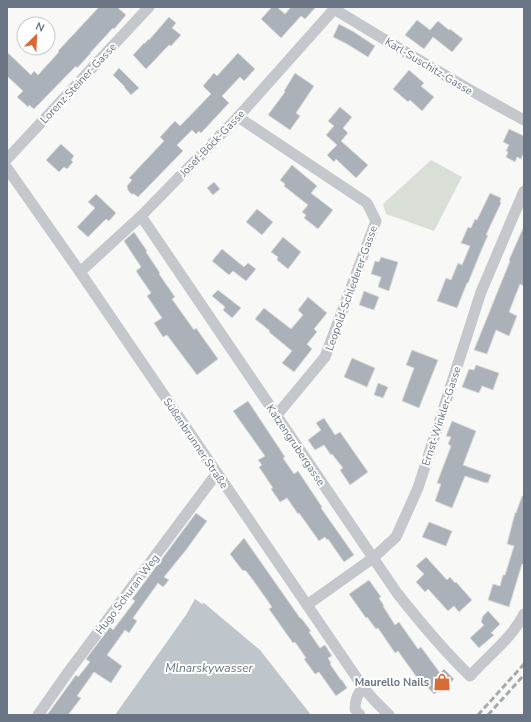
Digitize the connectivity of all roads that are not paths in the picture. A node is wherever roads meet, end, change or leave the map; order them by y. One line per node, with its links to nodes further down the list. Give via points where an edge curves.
1 (149, 7): 5 (street, Lorenz Steiner-Gasse)
2 (335, 8): 3 (street, Josef-Böck-Gasse); 4 (street, Karl-Suschitz-Gasse)
3 (238, 117): 8 (street, Josef-Böck-Gasse); 10 (street, Leopold-Schlederer-Gasse, via 367,203 376,221 325,357)
4 (524, 120)
5 (7, 159)
6 (7, 168): 9 (street, Süßenbrunner Straße)
7 (524, 191): 12 (street, Ernst-Winkler-Gasse, via 481,292 418,488 396,538)
8 (141, 216): 9 (street, Josef-Böck-Gasse); 10 (street, Katzengrubergasse)
9 (80, 272): 11 (street, Süßenbrunner Straße)
10 (276, 416): 12 (street, Katzengrubergasse)
11 (217, 474): 13 (street, Süßenbrunner Straße); 16 (street, Hugo Schuran Weg)
12 (373, 558): 13 (street, Ernst-Winkler-Gasse); 14 (street, Katzengrubergasse, via 421,624 470,676 510,635)
13 (307, 605): 15 (street, Süßenbrunner Straße)
14 (524, 614)
15 (363, 687): 17 (street, via 355,703 355,709); 18 (street, Süßenbrunner Straße)
16 (38, 715)
17 (360, 715)
18 (389, 715)

